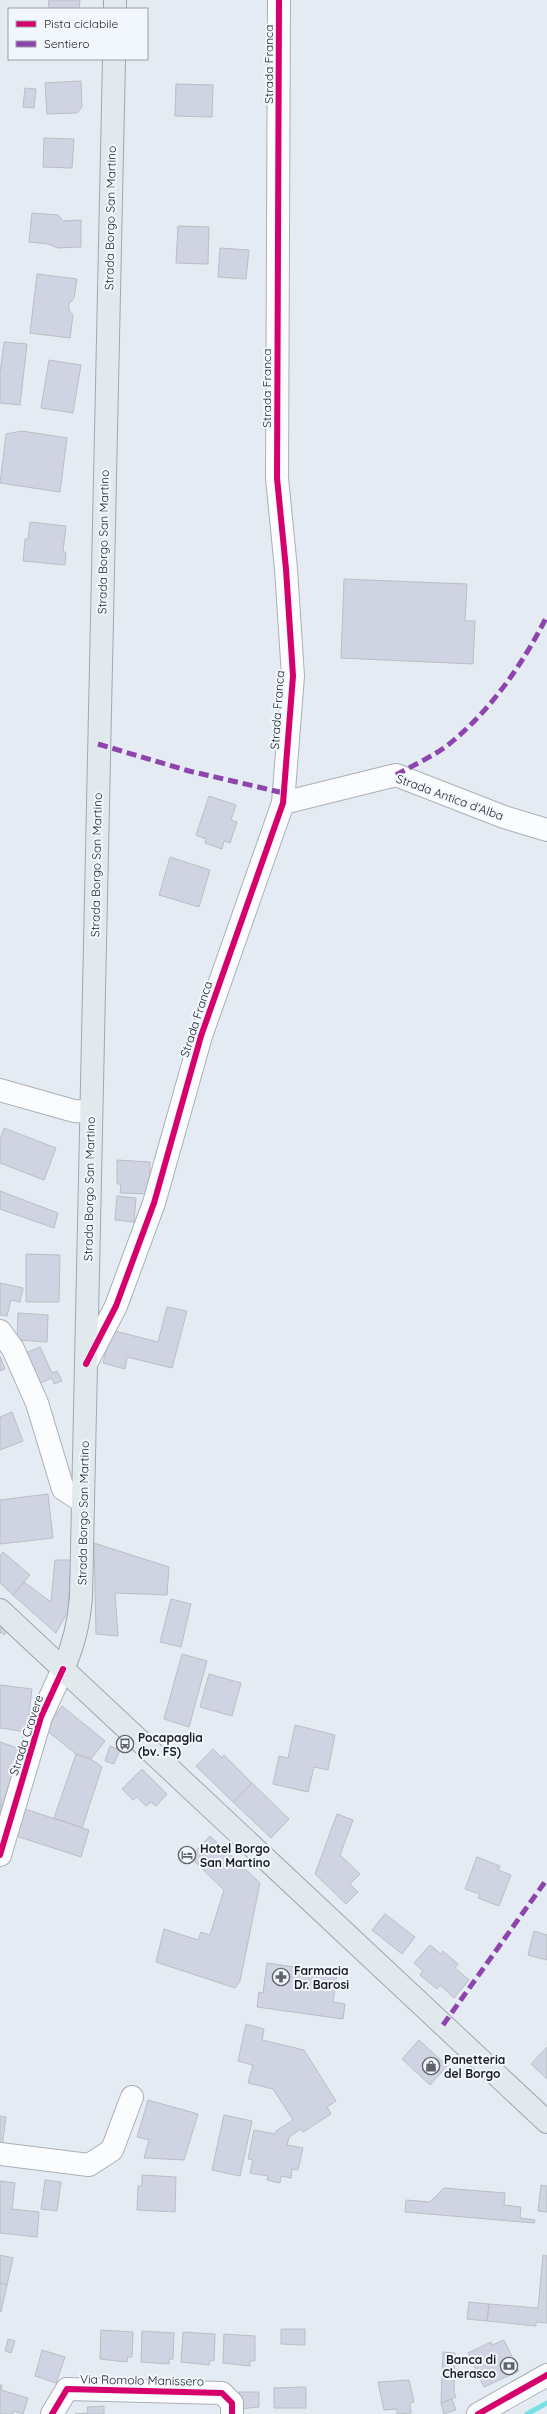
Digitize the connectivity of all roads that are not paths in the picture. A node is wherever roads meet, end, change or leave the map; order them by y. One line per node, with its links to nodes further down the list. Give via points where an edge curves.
1 (279, 0): 3 (street, Strada Franca, via 277,478 293,676)
2 (114, 60): 6 (main road, Strada Borgo San Martino)
3 (283, 803): 4 (street, Strada Antica d'Alba, via 396,774 504,817); 8 (street, Strada Franca, via 201,1036 154,1203 116,1306)
4 (547, 830)
5 (0, 1090): 6 (street, via 74,1110)
6 (91, 1112): 8 (main road, Strada Borgo San Martino)
7 (0, 1331): 9 (street, via 13,1349 37,1403 63,1489)
8 (86, 1364): 9 (main road, Strada Borgo San Martino)
9 (83, 1502): 11 (main road, Strada Borgo San Martino, via 79,1624)
10 (0, 1610): 11 (main road)
11 (63, 1669): 12 (street, Strada Cravere, via 41,1717); 14 (main road)
12 (0, 1855)
13 (132, 2097): 15 (street, via 112,2150 89,2165)
14 (547, 2122)
15 (0, 2154)
16 (547, 2375): 19 (street)
17 (52, 2414): 18 (street, Via Romolo Manissero, via 67,2389 222,2393 232,2403)
18 (232, 2414)
19 (478, 2414)

